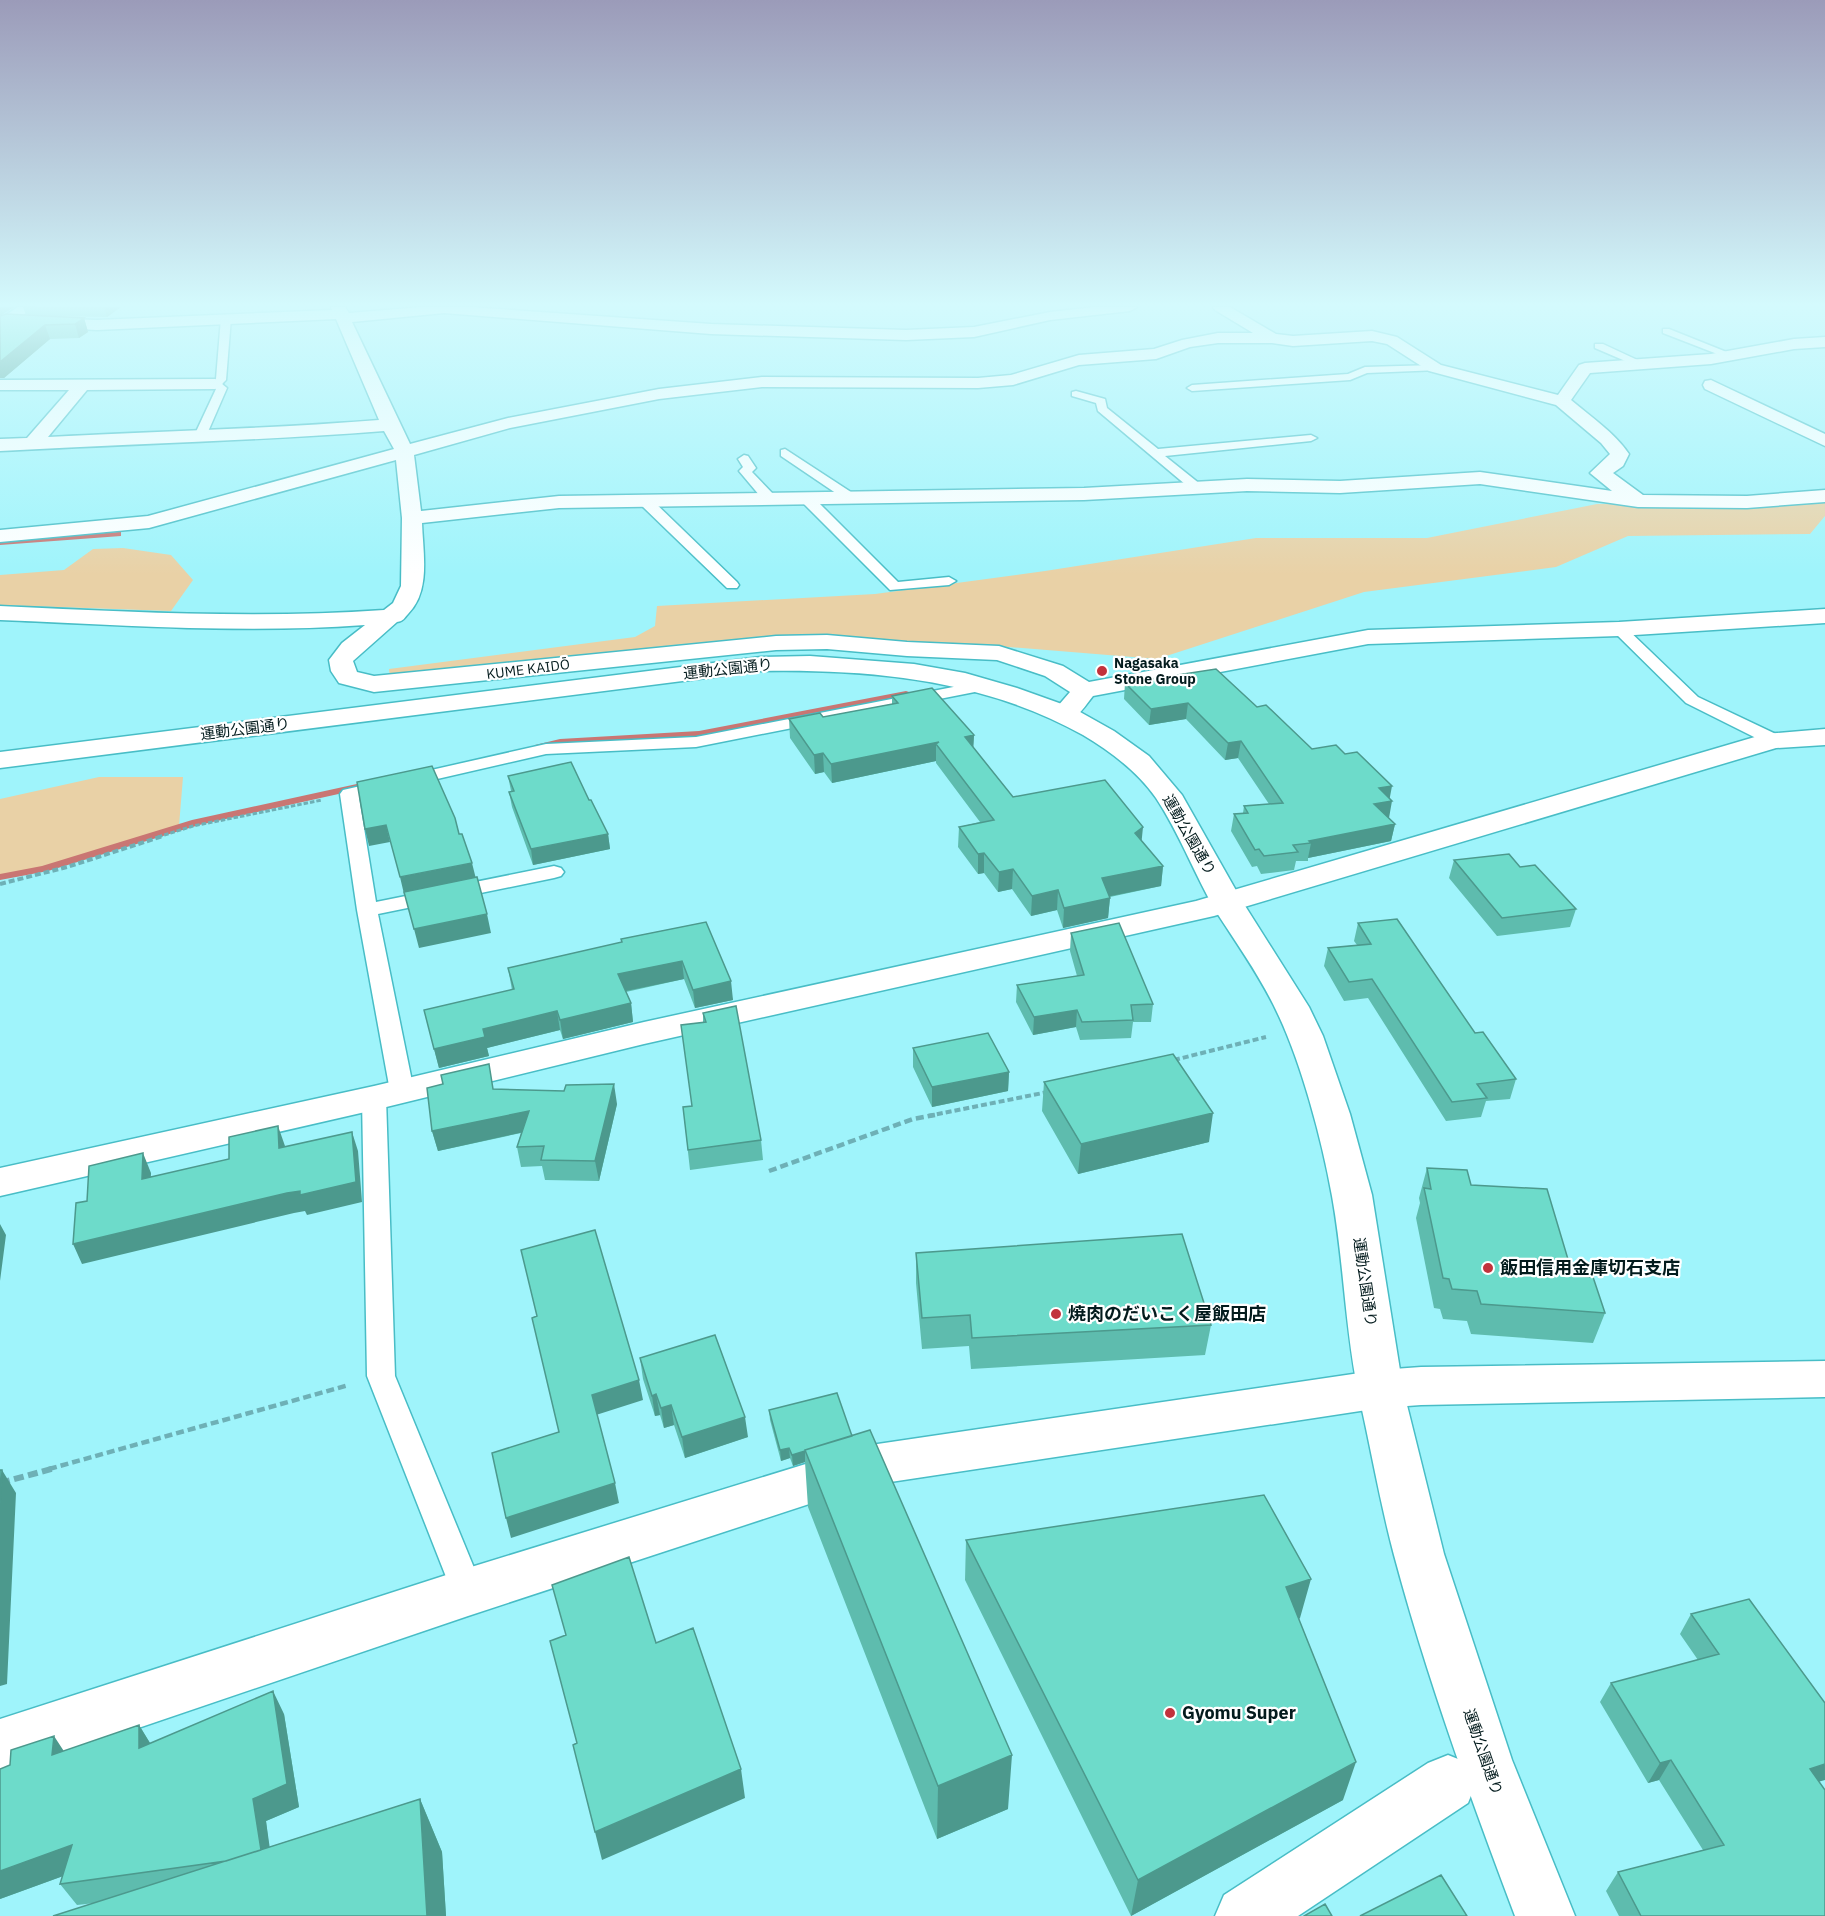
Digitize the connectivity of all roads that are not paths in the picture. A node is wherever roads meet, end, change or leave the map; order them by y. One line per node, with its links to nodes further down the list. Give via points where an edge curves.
1 (72, 396): 14 (street)
2 (220, 396): 11 (lane)
3 (377, 396): 10 (street, KUME KAIDŌ)
4 (651, 396): 16 (street, via 508,423)
5 (1085, 396): 18 (lane, via 1101,401 1102,409)
6 (1544, 396): 9 (street)
7 (1565, 396): 9 (street)
8 (1734, 396): 13 (street)
9 (1562, 401): 25 (street, via 1620,454 1616,462 1600,473)
10 (390, 426): 11 (street); 16 (street, KUME KAIDŌ)
11 (201, 434): 14 (street)
12 (1311, 438): 18 (lane)
13 (1825, 441)
14 (32, 444): 15 (street)
15 (0, 445)
16 (404, 451): 27 (street, KUME KAIDŌ); 28 (street, via 149,522)
17 (785, 453): 22 (lane)
18 (1155, 453): 20 (lane)
19 (744, 459): 23 (lane, via 750,468 745,471)
20 (1196, 487): 22 (street, via 1084,494); 25 (street, via 1340,487 1480,478)
21 (1825, 496): 25 (street, via 1747,502)
22 (853, 499): 24 (street)
23 (771, 500): 24 (street); 26 (street)
24 (808, 500): 29 (lane, via 895,587)
25 (1638, 501)
26 (646, 502): 27 (street, via 559,502); 30 (lane)
27 (412, 518): 32 (street, KUME KAIDŌ, via 412,586)
28 (0, 536)
29 (949, 581)
30 (732, 585)
31 (0, 613): 32 (street, via 309,622)
32 (394, 616): 36 (street, KUME KAIDŌ, via 341,660 348,678 374,684 776,643 827,642 999,653 1054,671)
33 (1825, 616): 34 (street)
34 (1619, 629): 36 (street, via 1368,637); 38 (lane, via 1692,700)
35 (984, 686): 36 (street, 運動公園通り); 39 (street, 運動公園通り, via 914,670 761,664); 42 (lane, via 696,742 546,749 349,794)
36 (1074, 702): 41 (street, 運動公園通り, via 1105,737 1139,762 1168,795)
37 (1825, 737): 38 (street)
38 (1774, 740): 41 (street)
39 (0, 760)
40 (554, 872): 42 (lane)
41 (1226, 901): 43 (street); 46 (street, 運動公園通り, via 1292,1007 1331,1114 1352,1196)
42 (367, 910): 43 (lane)
43 (388, 1094): 44 (street); 47 (lane, via 381,1376)
44 (0, 1182)
45 (1825, 1379): 46 (street)
46 (1380, 1389): 47 (street, via 864,1466); 51 (street, 運動公園通り, via 1419,1554 1484,1760)
47 (468, 1592): 48 (street)
48 (0, 1747)
49 (1448, 1783): 50 (street)
50 (1245, 1916)
51 (1545, 1916)

